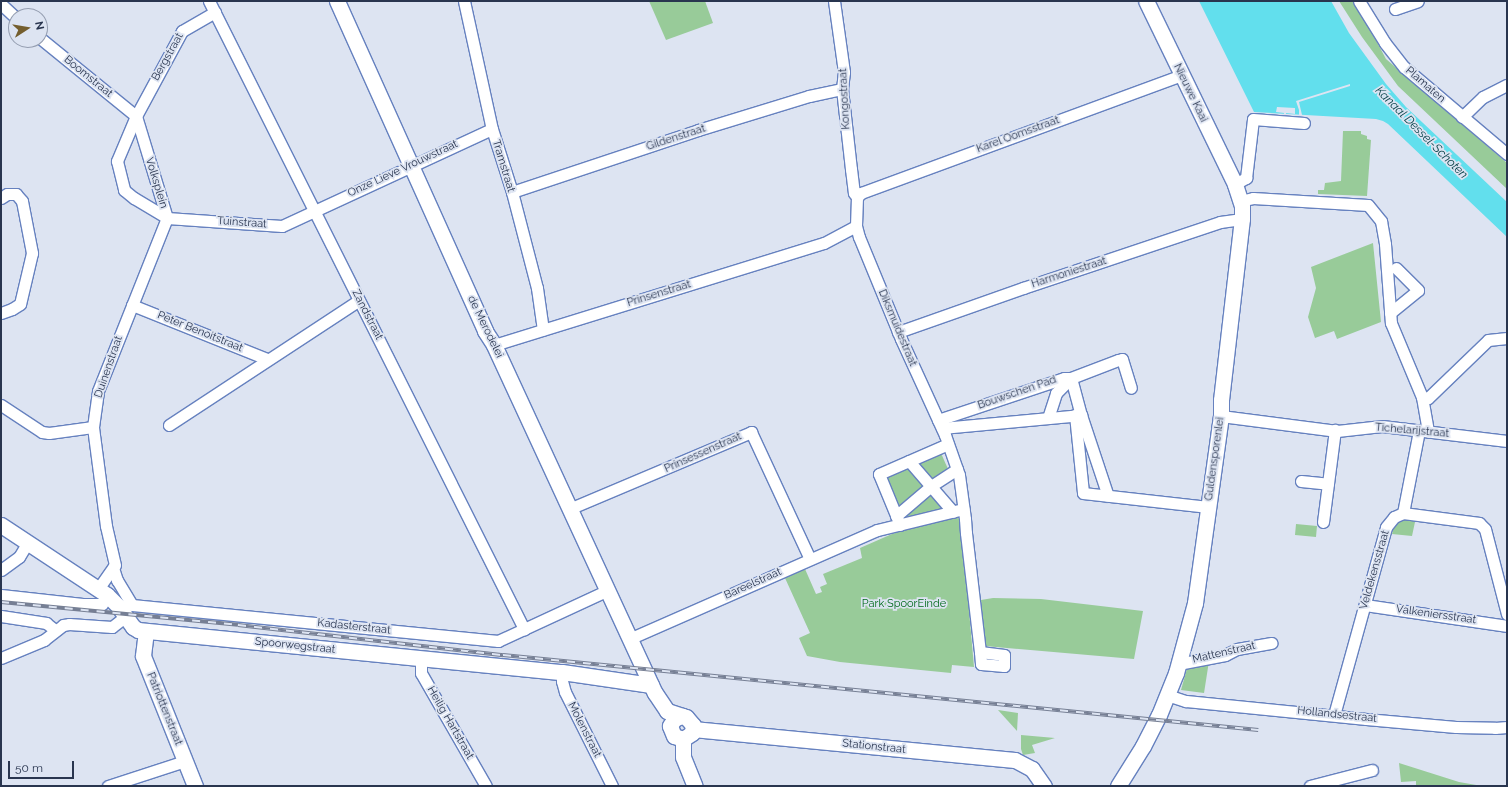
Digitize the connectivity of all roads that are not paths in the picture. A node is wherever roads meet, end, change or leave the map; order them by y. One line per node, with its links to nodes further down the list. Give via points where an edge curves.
1 (209, 1): 9 (street, Zandstraat)
2 (337, 1): 19 (street, de Merodelei)
3 (464, 1): 17 (street, Tramstraat)
4 (834, 1): 13 (street, Kongostraat, via 844,72)
5 (1146, 1): 11 (street, Nieuwe Kaai)
6 (1359, 1): 15 (street, Plamaten, via 1385,43 1404,67)
7 (1418, 1): 8 (street)
8 (1395, 9)
9 (215, 12): 14 (street, Bergstraat, via 182,30); 25 (street, Zandstraat)
10 (48, 44): 14 (street, Boomstraat)
11 (1181, 75): 20 (street, Nieuwe Kaai); 22 (street, Karel Oomsstraat, via 861,193)
12 (1507, 85): 15 (street, via 1483,97)
13 (842, 89): 21 (street, Gildenstraat, via 809,96 698,130); 22 (street, Kongostraat, via 854,193)
14 (136, 116): 26 (street, Volksplein); 26 (street, Volksplein, via 116,160 124,190)
15 (1462, 117): 18 (street, Plamaten)
16 (1304, 123): 20 (street, via 1253,119 1246,178)
17 (492, 129): 19 (street, Onze Lieve Vrouwstraat); 21 (street, Tramstraat)
18 (1507, 154)
19 (411, 165): 25 (street, Onze Lieve Vrouwstraat); 37 (street, de Merodelei, via 422,195 485,331)
20 (1235, 184): 24 (street, Nieuwe Kaai)
21 (512, 192): 34 (street, Tramstraat, via 537,288)
22 (857, 197): 28 (street, Kongostraat)
23 (1, 198): 32 (street, via 7,194 16,194 22,201 32,253 20,304)
24 (1240, 201): 27 (street, Nieuwe Kaai); 33 (street, via 1253,198 1368,205 1381,221)
25 (314, 210): 26 (street, Tuinstraat, via 282,226); 30 (street, Zandstraat)
26 (167, 218): 31 (street, Duinenstraat)
27 (1242, 219): 35 (street, Harmoniestraat, via 1220,222); 44 (street, Guldensporenlei)
28 (856, 226): 34 (street, Prinsenstraat, via 824,243); 35 (street, Diksmuidestraat, via 858,237)
29 (1396, 268): 33 (street, via 1418,290)
30 (359, 300): 38 (street); 78 (street, Zandstraat)
31 (132, 305): 38 (street, Peter Benoitstraat); 48 (street, Duinenstraat, via 98,391)
32 (1, 313)
33 (1390, 313): 41 (street, via 1391,323)
34 (543, 330): 37 (street, Prinsenstraat)
35 (898, 332): 46 (street, Diksmuidestraat)
36 (1507, 338): 41 (street, via 1488,340 1428,398)
37 (494, 345): 60 (street, de Merodelei)
38 (267, 359): 47 (street)
39 (1071, 378): 40 (street, Bouwschen Pad, via 1122,359); 43 (street); 45 (street, via 1056,393); 46 (street, Bouwschen Pad, via 1064,378)
40 (1131, 388)
41 (1422, 397): 50 (street)
42 (1, 405): 48 (street, via 42,432)
43 (1078, 415): 45 (street); 58 (street); 58 (street, via 1083,493)
44 (1221, 416): 49 (street, Tichelarijstraat); 59 (street, Guldensporenlei)
45 (1048, 418): 46 (street)
46 (940, 424): 52 (street, Diksmuidestraat)
47 (169, 425)
48 (93, 427): 68 (street, Duinenstraat, via 106,526 115,565)
49 (1335, 430): 50 (street, Tichelarijstraat, via 1382,426); 56 (street)
50 (1423, 431): 51 (street, Tichelarijstraat); 62 (street)
51 (1507, 441)
52 (948, 444): 53 (street); 54 (street, Diksmuidestraat)
53 (909, 461): 57 (street); 63 (street, via 878,474)
54 (957, 469): 57 (street); 61 (street, Diksmuidestraat, via 960,475)
55 (1300, 481): 56 (street)
56 (1328, 484): 64 (street)
57 (931, 486): 61 (street); 63 (street)
58 (1108, 496): 59 (street)
59 (1208, 507): 86 (street, Guldensporenlei, via 1195,603)
60 (569, 509): 67 (street, Prinsessenstraat, via 751,432); 70 (street, de Merodelei)
61 (958, 511): 63 (street, Bareelstraat); 83 (street, Diksmuidestraat, via 966,533)
62 (1404, 513): 73 (street, Veldekensstraat, via 1394,517 1386,527); 74 (street, via 1479,523 1485,529)
63 (898, 520): 67 (street, Bareelstraat)
64 (1323, 522)
65 (1, 525): 66 (street, Spoorwegstraat)
66 (28, 542): 69 (street, via 19,557); 71 (street, Spoorwegstraat)
67 (810, 559): 82 (street, Bareelstraat)
68 (113, 568): 71 (street); 78 (street, Kadasterstraat, via 117,580 132,604 498,641)
69 (1, 570)
70 (606, 591): 78 (street, Kadasterstraat); 82 (street, de Merodelei)
71 (102, 592): 72 (street, via 102,604); 76 (street, Spoorwegstraat, via 114,601)
72 (1, 595)
73 (1365, 605): 77 (street, Valkeniersstraat); 90 (street, Veldekensstraat)
74 (1507, 614)
75 (1, 616): 79 (street, via 46,623)
76 (126, 616): 79 (street, via 112,627 69,624); 80 (street, Spoorwegstraat, via 133,627)
77 (1507, 626)
78 (524, 629)
79 (55, 630): 84 (street, via 44,640)
80 (146, 631): 85 (street, Spoorwegstraat); 95 (street, Patriottenstraat, via 143,656)
81 (1271, 643): 86 (street, Mattenstraat)
82 (632, 646): 88 (street, de Merodelei)
83 (980, 652)
84 (1, 658)
85 (421, 659): 87 (street, Spoorwegstraat); 99 (street, Heilig Hartstraat, via 421,672)
86 (1178, 664): 89 (street, Guldensporenlei)
87 (562, 672): 88 (street, Spoorwegstraat); 100 (street, Molenstraat, via 565,692)
88 (646, 688): 91 (street, de Merodelei, via 667,711); 92 (street, de Merodelei, via 660,718)
89 (1167, 695): 90 (street, Hollandsestraat, via 1186,701); 103 (street, Guldensporenlei, via 1153,728)
90 (1334, 715): 93 (street, Hollandsestraat, via 1456,727)
91 (682, 716): 92 (street, via 674,719); 94 (street, de Merodelei, via 691,720)
92 (670, 726): 94 (street, de Merodelei, via 674,736)
93 (1507, 726)
94 (688, 734): 101 (street, via 683,757); 102 (street, Stationstraat, via 1015,760 1032,769)
95 (185, 761): 97 (street); 98 (street, Patriottenstraat)
96 (1372, 770): 104 (street)
97 (108, 786)
98 (195, 786)
99 (486, 786)
100 (612, 786)
101 (695, 786)
102 (1044, 786)
103 (1118, 786)
104 (1310, 786)

